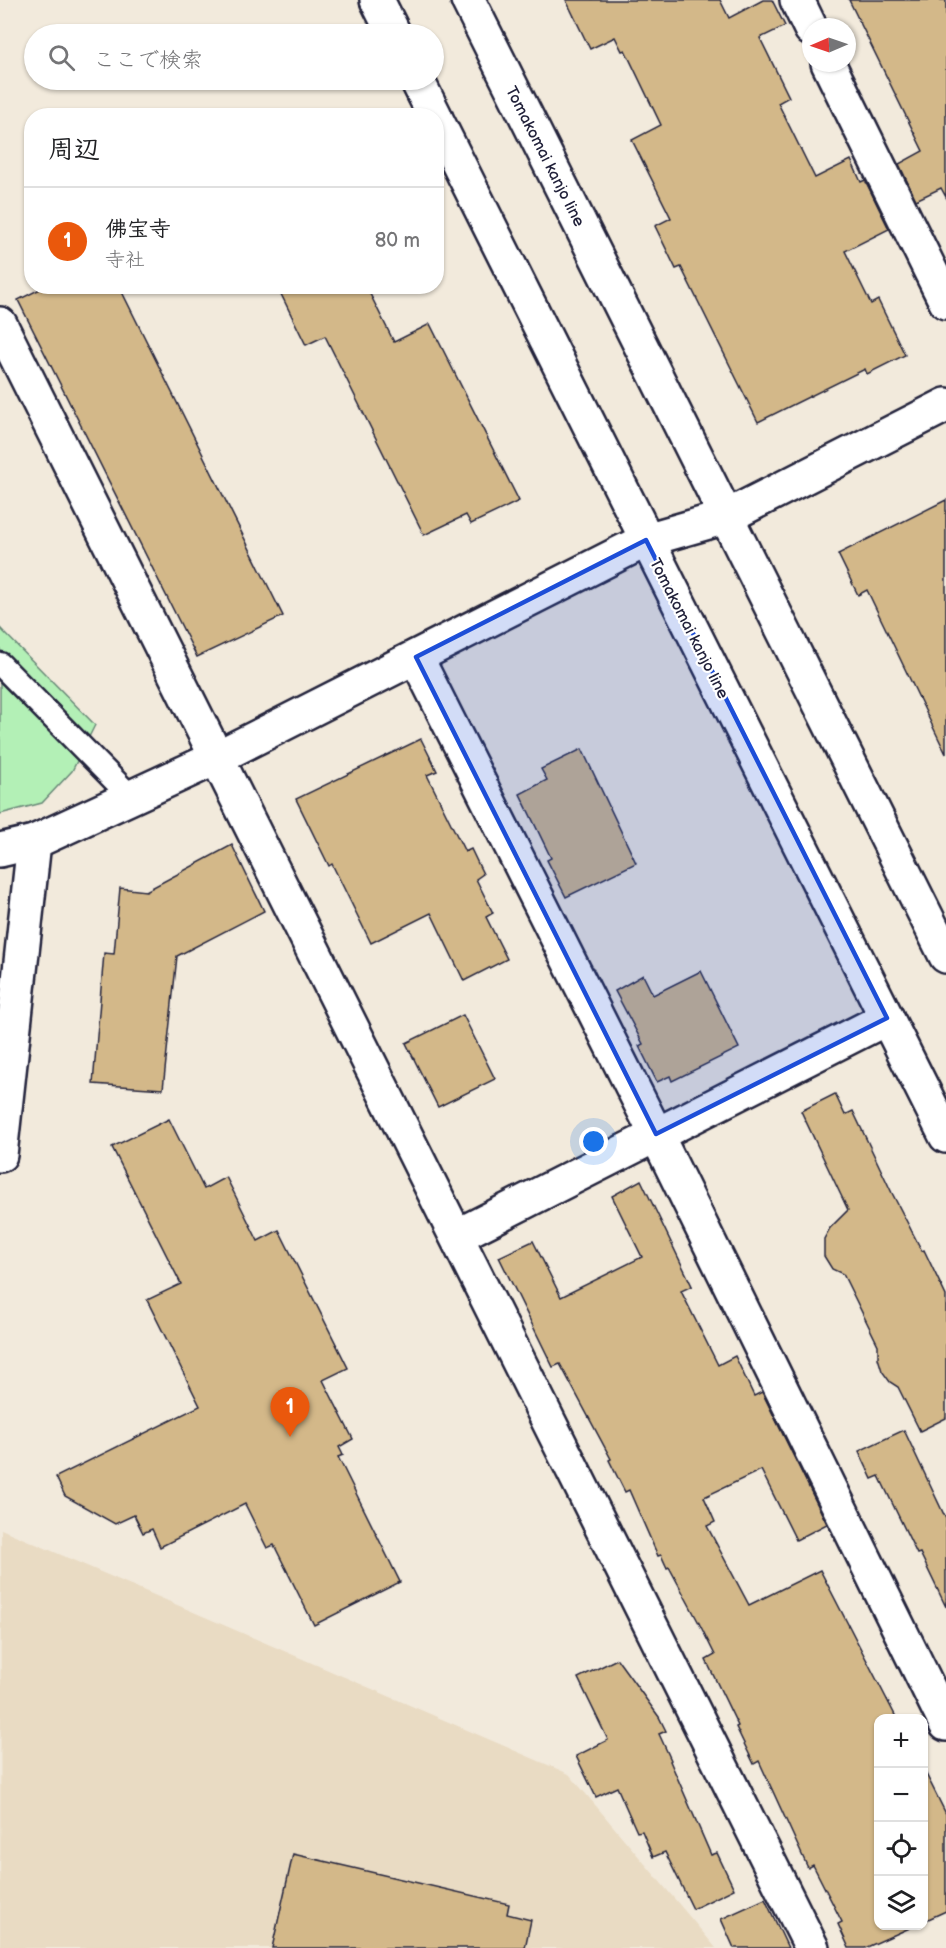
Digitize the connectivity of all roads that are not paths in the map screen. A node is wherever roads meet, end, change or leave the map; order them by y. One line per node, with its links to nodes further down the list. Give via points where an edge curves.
1 (377, 0): 5 (street)
2 (468, 0): 13 (street, Tomakomai kanjo line)
3 (797, 0): 4 (street)
4 (806, 18)
5 (389, 24)
6 (832, 72): 10 (street)
7 (422, 90): 8 (street, Tomakomai kanjo line)
8 (431, 108)
9 (444, 133): 14 (street, Tomakomai kanjo line)
10 (946, 302)
11 (0, 324): 17 (street)
12 (946, 405): 13 (street)
13 (726, 517): 14 (street); 21 (street, Tomakomai kanjo line)
14 (646, 540): 15 (street); 22 (street, Tomakomai kanjo line)
15 (416, 657): 17 (street); 23 (street)
16 (0, 664): 18 (lane)
17 (218, 757): 18 (street); 26 (street)
18 (130, 797): 19 (street)
19 (34, 842): 20 (street); 25 (street)
20 (0, 850)
21 (946, 956)
22 (887, 1018): 23 (street); 24 (street, Tomakomai kanjo line)
23 (656, 1134): 26 (street); 27 (street)
24 (946, 1136)
25 (0, 1155)
26 (457, 1236): 28 (street)
27 (946, 1724)
28 (812, 1948)

